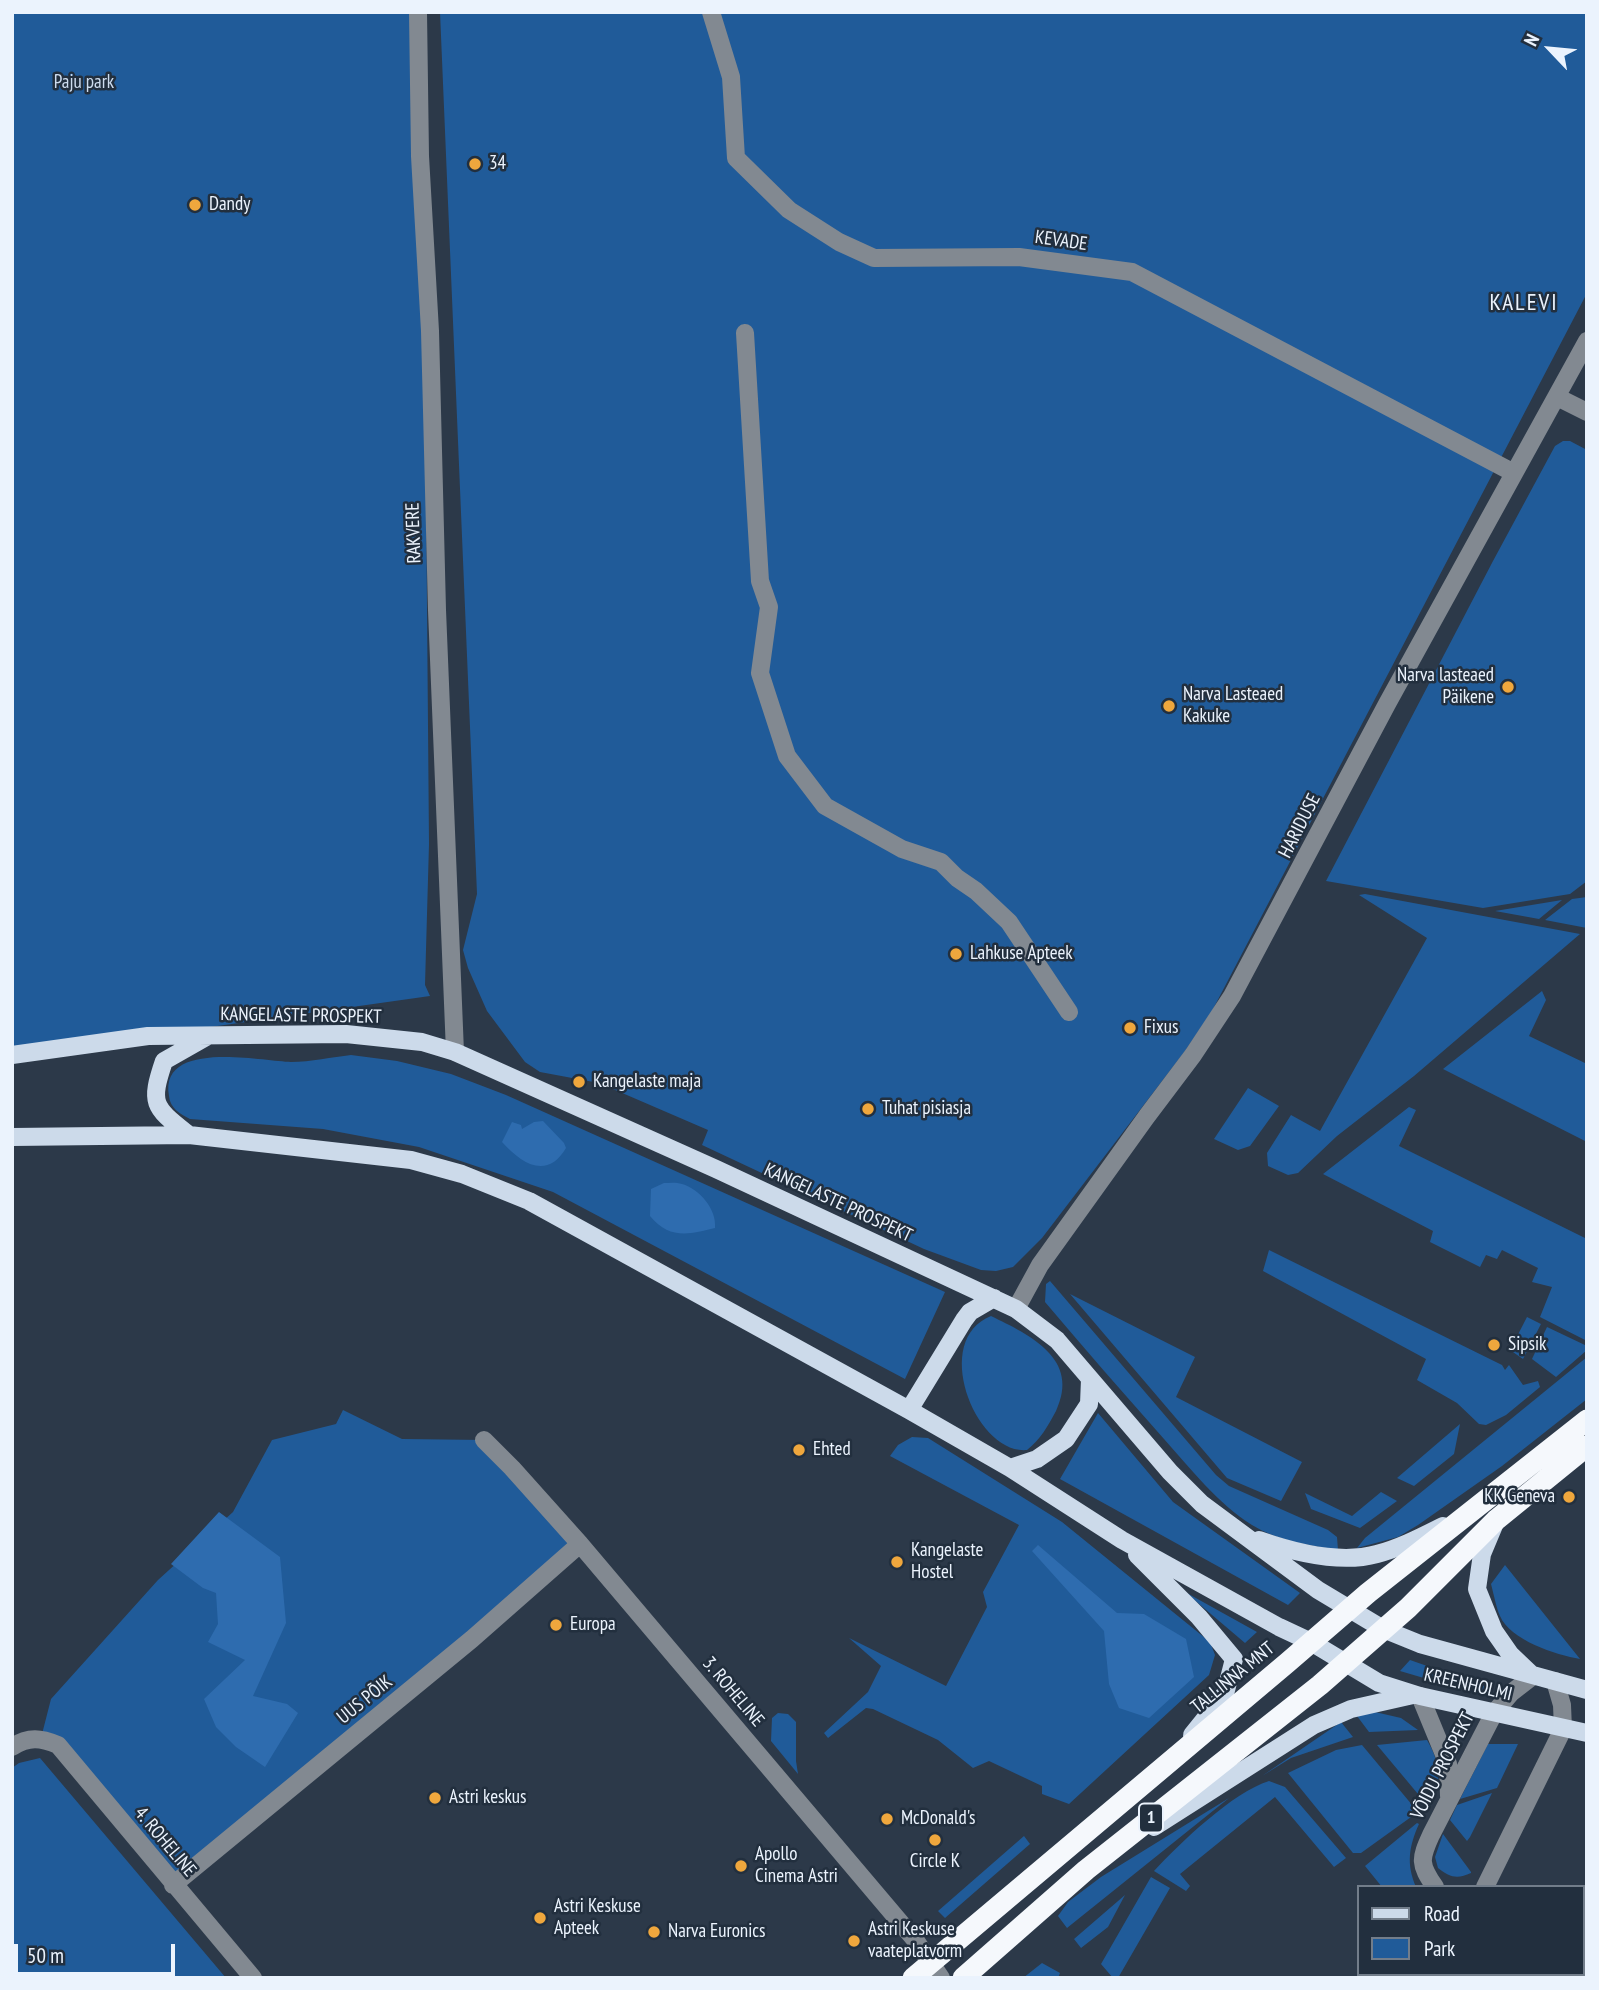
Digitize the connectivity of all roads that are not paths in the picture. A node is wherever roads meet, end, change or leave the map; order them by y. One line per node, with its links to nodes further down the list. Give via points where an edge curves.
1 (418, 12): 10 (street, RAKVERE, via 419,156 430,331)
2 (711, 12): 7 (street, KEVADE, via 731,76 736,158 789,210 839,242 874,258 1019,257 1132,272)
3 (746, 333): 8 (street, via 760,581 769,607 760,673 787,756 825,806 902,849 941,862 976,891 1009,922)
4 (1587, 341): 5 (street, HARIDUSE)
5 (1557, 397): 6 (street); 7 (street, HARIDUSE)
6 (1587, 412)
7 (1514, 473): 15 (street, HARIDUSE, via 1232,996 1040,1265)
8 (1069, 1012)
9 (210, 1035): 10 (main road, KANGELASTE PROSPEKT, via 346,1034 422,1042); 11 (main road, KANGELASTE PROSPEKT, via 148,1036); 12 (main road, KANGELASTE PROSPEKT, via 164,1060 154,1091 162,1114)
10 (455, 1052): 14 (main road, KANGELASTE PROSPEKT)
11 (12, 1055)
12 (189, 1135): 13 (main road); 17 (main road, via 411,1160 462,1174 529,1201)
13 (12, 1137)
14 (994, 1298): 15 (main road, KANGELASTE PROSPEKT); 17 (main road, via 970,1312)
15 (1016, 1309): 16 (main road, KANGELASTE PROSPEKT, via 1057,1340)
16 (1090, 1379): 21 (main road, via 1089,1404 1066,1439 1037,1459); 24 (main road, KANGELASTE PROSPEKT, via 1170,1472)
17 (909, 1410): 21 (main road)
18 (1587, 1420): 22 (highway, TALLINNA MNT / 1)
19 (484, 1440): 26 (street, 3. ROHELINE)
20 (1587, 1446): 23 (highway, 1)
21 (1010, 1468): 25 (main road)
22 (1471, 1512): 24 (main road, via 1375,1555 1293,1552); 27 (highway, TALLINNA MNT / 1)
23 (1496, 1520): 28 (highway, 1); 31 (main road, via 1482,1554 1476,1589 1494,1631)
24 (1239, 1533): 27 (main road, KANGELASTE PROSPEKT)
25 (1122, 1541): 29 (main road); 39 (main road, via 1199,1617 1234,1659 1226,1694)
26 (580, 1544): 42 (street, UUS PÕIK); 45 (street, 3. ROHELINE, via 916,1941)
27 (1348, 1610): 28 (main road, KREENHOLMI); 29 (highway, TALLINNA MNT / 1)
28 (1383, 1629): 30 (highway, 1); 31 (main road, KREENHOLMI)
29 (1311, 1642): 30 (main road, KREENHOLMI); 39 (highway, TALLINNA MNT / 1)
30 (1344, 1664): 34 (main road, KREENHOLMI); 41 (highway, 1)
31 (1533, 1676): 32 (main road, KREENHOLMI); 35 (street, VÕIDU PROSPEKT)
32 (1555, 1681): 33 (main road, KREENHOLMI); 36 (street)
33 (1587, 1690)
34 (1417, 1696): 35 (main road, KREENHOLMI); 40 (street, via 1448,1764); 41 (main road, via 1351,1709 1314,1725)
35 (1494, 1713): 36 (main road, KREENHOLMI); 40 (street, VÕIDU PROSPEKT)
36 (1563, 1729): 37 (main road, KREENHOLMI); 44 (street)
37 (1587, 1733)
38 (12, 1747): 42 (street, 4. ROHELINE, via 41,1738 58,1745)
39 (1176, 1754): 45 (highway, TALLINNA MNT / 1)
40 (1449, 1800): 43 (street, VÕIDU PROSPEKT, via 1423,1854 1422,1864)
41 (1086, 1870): 48 (highway, 1)
42 (173, 1885): 46 (street, 4. ROHELINE)
43 (1434, 1885)
44 (1486, 1885)
45 (935, 1970): 47 (highway, TALLINNA MNT / 1)
46 (243, 1974)
47 (913, 1978)
48 (963, 1978)

